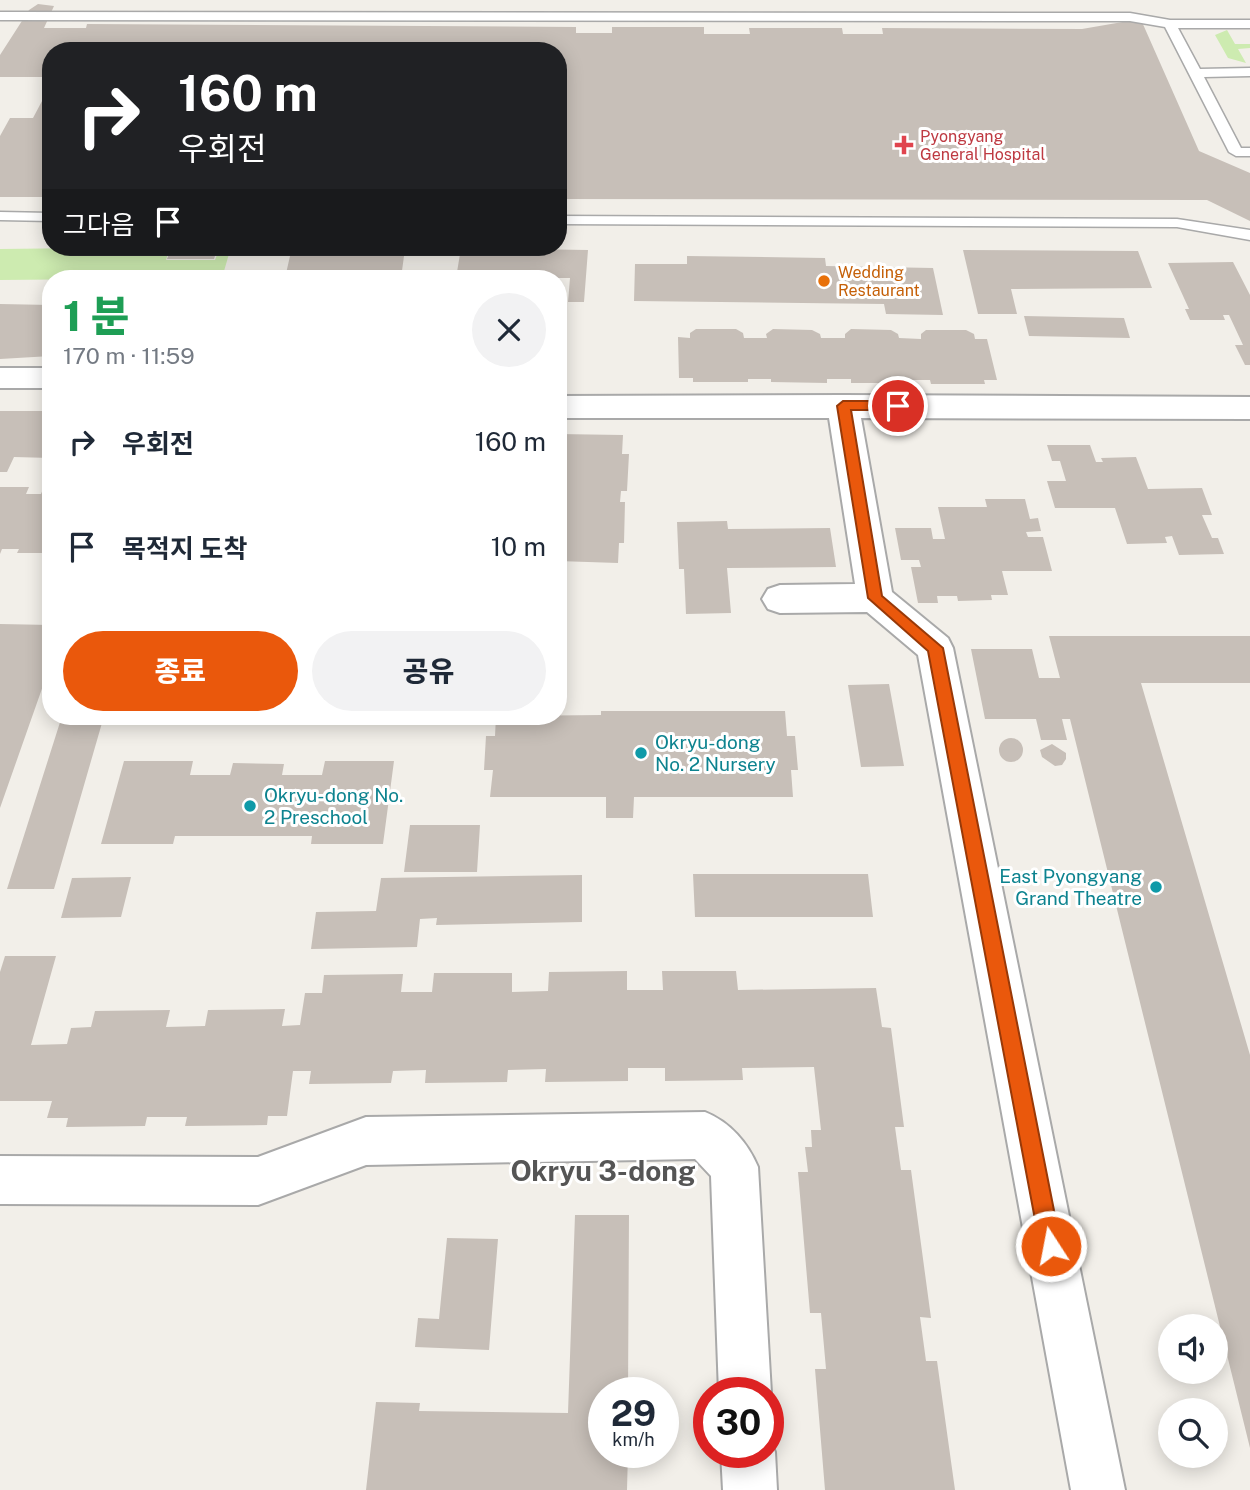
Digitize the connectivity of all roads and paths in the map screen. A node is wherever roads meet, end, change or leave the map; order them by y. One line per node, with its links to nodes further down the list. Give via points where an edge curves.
1 (0, 16): 2 (lane, via 1130,17)
2 (1170, 24): 3 (lane); 4 (lane)
3 (1250, 24)
4 (1195, 72): 5 (lane); 6 (lane, via 1236,152)
5 (1250, 72)
6 (1250, 152)
7 (0, 216): 8 (lane)
8 (42, 217)
9 (567, 220): 10 (lane, via 1177,223)
10 (1250, 235)
11 (0, 378): 12 (street)
12 (42, 378)
13 (843, 406): 14 (street); 15 (street); 16 (street)
14 (567, 407)
15 (1250, 408)
16 (875, 598): 17 (street); 22 (street, via 935,648)
17 (780, 599)
18 (0, 1180): 19 (street, via 258,1181 366,1141 705,1135 734,1167)
19 (745, 1377)
20 (749, 1468): 21 (street)
21 (750, 1490)
22 (1098, 1490)

